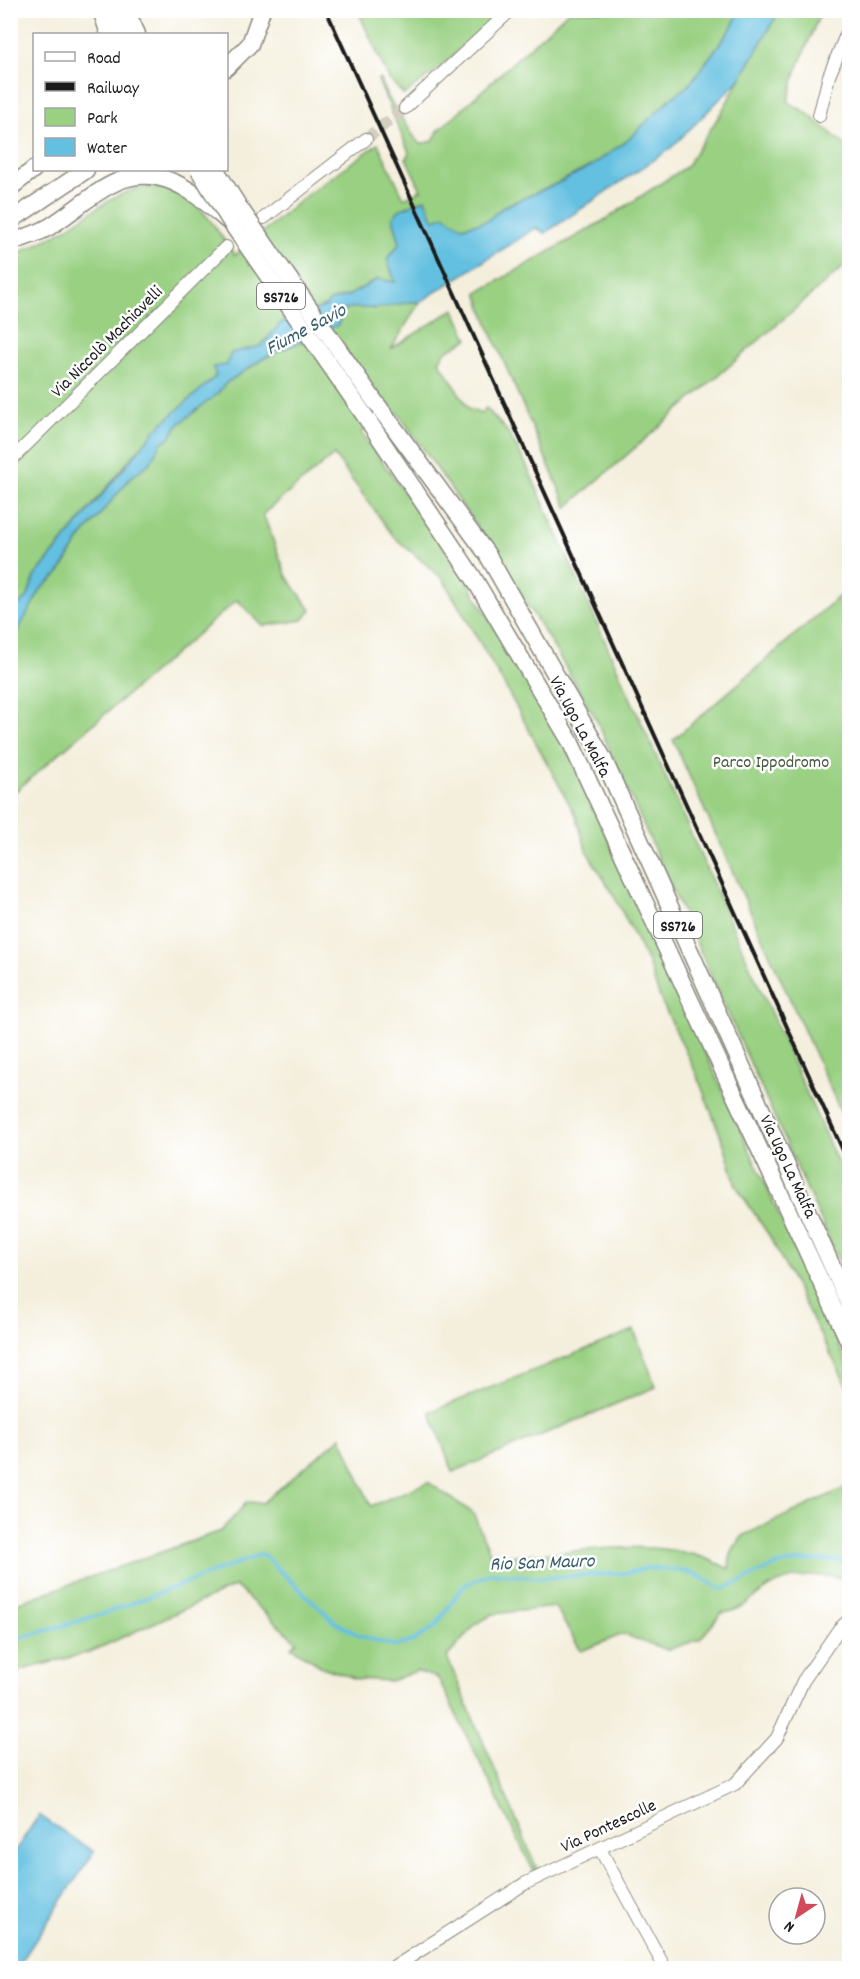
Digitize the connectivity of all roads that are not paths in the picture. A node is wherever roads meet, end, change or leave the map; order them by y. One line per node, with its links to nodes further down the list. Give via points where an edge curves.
1 (101, 10): 8 (highway)
2 (113, 10): 9 (highway)
3 (126, 10): 10 (highway)
4 (136, 10): 11 (highway)
5 (262, 10): 12 (highway, via 250,44)
6 (511, 10): 13 (street)
7 (849, 25): 14 (street, via 829,76)
8 (109, 33)
9 (124, 33)
10 (137, 33)
11 (146, 33)
12 (228, 66)
13 (405, 108)
14 (819, 116)
15 (366, 139): 21 (street)
16 (33, 170): 20 (highway)
17 (85, 171): 22 (highway)
18 (200, 171): 23 (highway, Via Ugo La Malfa / SS726, bridge)
19 (217, 171): 27 (highway, Via Ugo La Malfa / SS726, bridge, via 376,403 487,554 603,758)
20 (10, 188)
21 (264, 218)
22 (10, 221)
23 (232, 224): 24 (highway, via 169,180 142,175 104,187 50,226); 28 (highway, Via Ugo La Malfa / SS726, bridge, via 473,577 570,741)
24 (10, 243)
25 (226, 247): 26 (street, Via Niccolò Machiavelli)
26 (10, 461)
27 (849, 1306)
28 (849, 1344)
29 (849, 1619): 30 (street, Via Pontescolle, via 803,1681 777,1738 735,1784)
30 (600, 1849): 31 (street, Via Pontescolle, via 524,1884); 32 (street)
31 (393, 1968)
32 (665, 1968)

